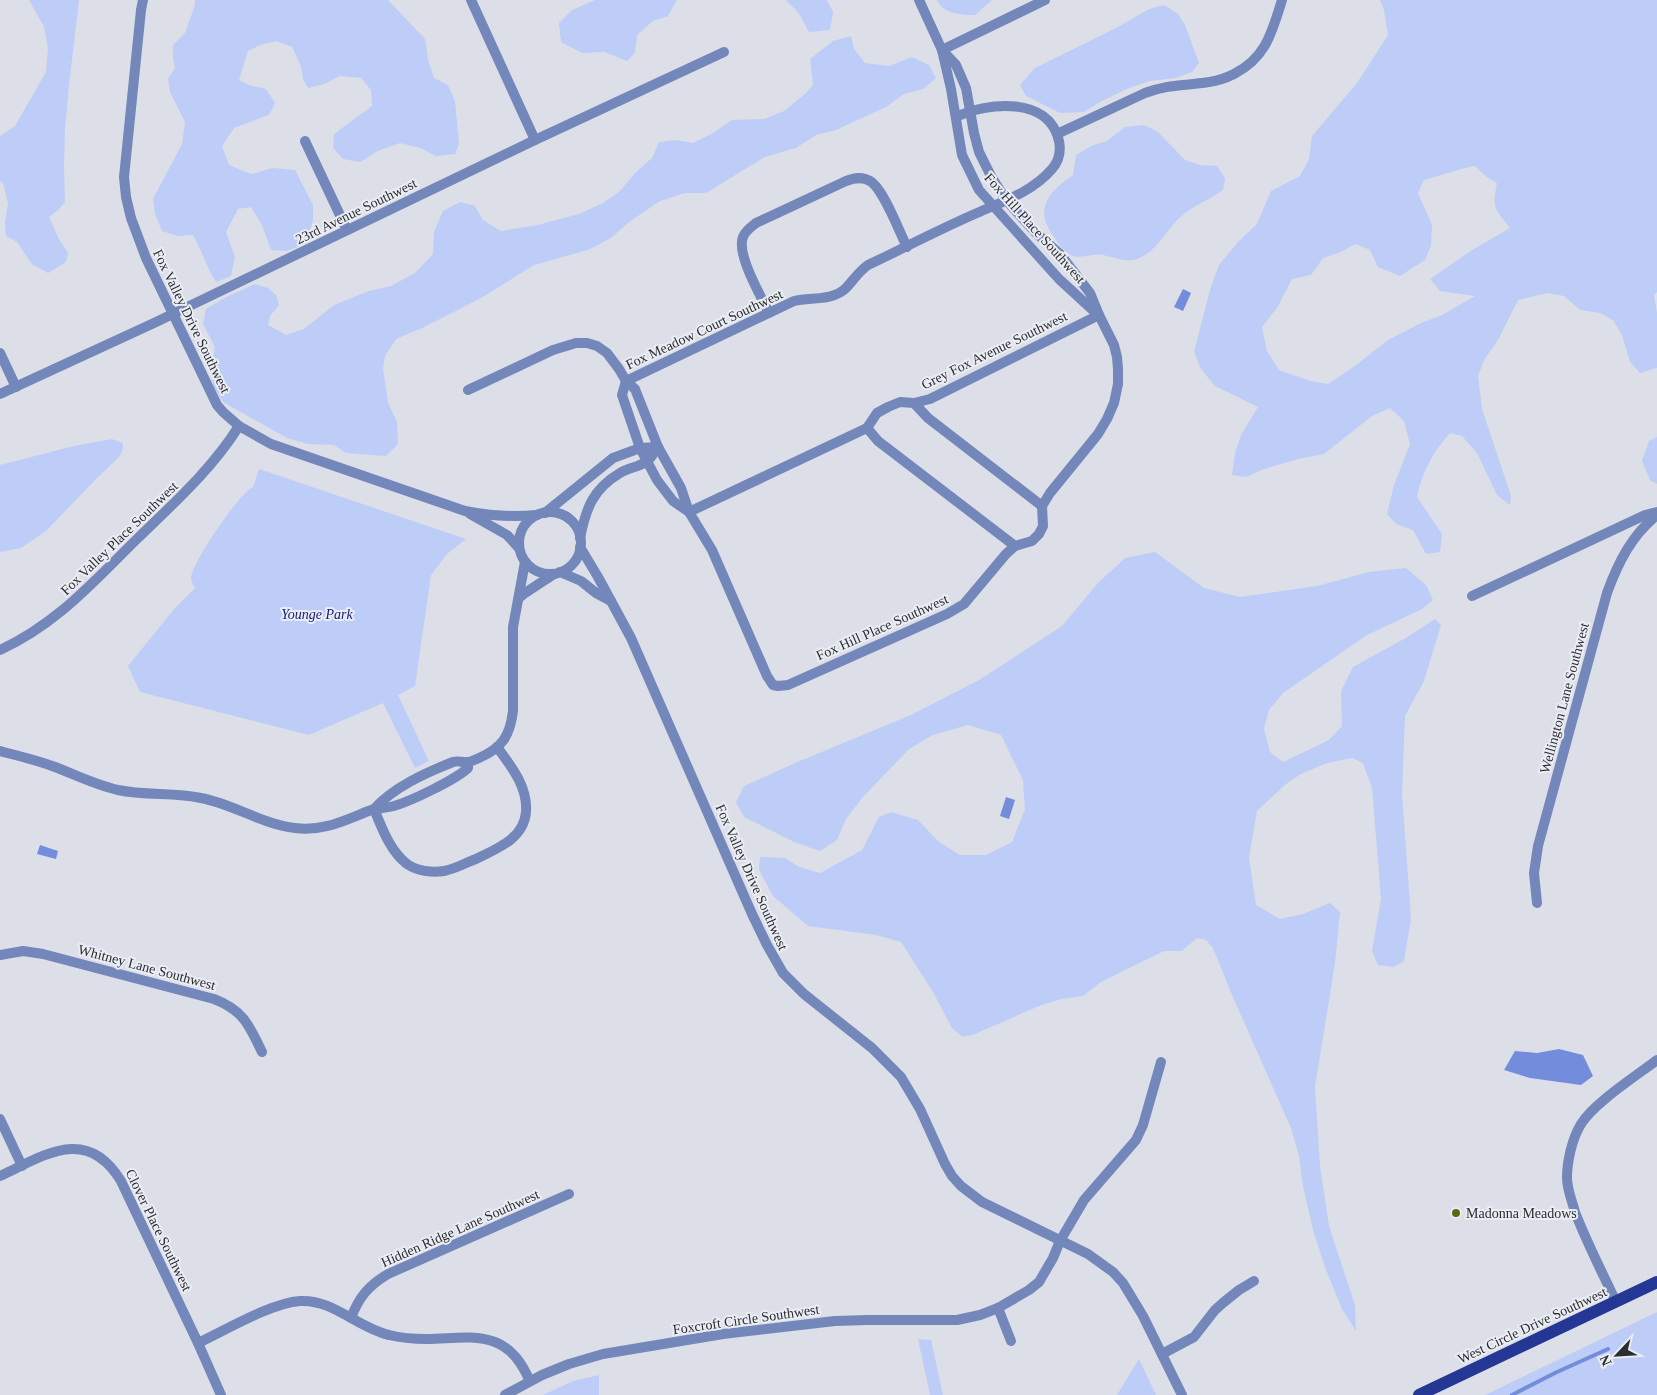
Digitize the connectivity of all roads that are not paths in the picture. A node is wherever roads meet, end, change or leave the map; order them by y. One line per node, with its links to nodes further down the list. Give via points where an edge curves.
1 (471, 0): 11 (street)
2 (918, 0): 6 (street)
3 (1045, 0): 6 (street)
4 (1282, 0): 10 (street, via 1262,52 1243,70 1210,82 1159,88)
5 (141, 3): 18 (street, Fox Valley Drive Southwest, via 124,176 126,198 138,238)
6 (942, 50): 8 (street, Fox Hill Place Southwest, via 956,65); 9 (street, Fox Hill Place Southwest)
7 (724, 52): 11 (street, 23rd Avenue Southwest)
8 (971, 110): 9 (street); 10 (street, via 996,106 1031,109 1041,114); 13 (street, Fox Hill Place Southwest, via 980,152)
9 (956, 117): 14 (street, Fox Hill Place Southwest, via 962,155 979,190)
10 (1057, 134): 13 (street, via 1059,157 1052,169)
11 (535, 140): 15 (street, 23rd Avenue Southwest)
12 (305, 141): 15 (street)
13 (1007, 201): 14 (street, Fox Meadow Court Southwest); 19 (street, Fox Hill Place Southwest, via 1060,254 1090,293)
14 (994, 207): 16 (street, Fox Meadow Court Southwest); 19 (street, Fox Hill Place Southwest, via 1059,279)
15 (347, 230): 18 (street, 23rd Avenue Southwest)
16 (906, 247): 17 (street, Fox Meadow Court Southwest, via 868,265 837,294 794,301); 17 (street, via 882,196 870,181 862,178 846,181 756,223 742,237 741,252)
17 (769, 313): 21 (street, Fox Meadow Court Southwest)
18 (172, 314): 22 (street, 23rd Avenue Southwest); 26 (street, Fox Valley Drive Southwest, via 213,398)
19 (1099, 315): 25 (street, Grey Fox Avenue Southwest, via 930,399); 31 (street, Fox Hill Place Southwest, via 1117,357 1118,384 1114,403 1098,434)
20 (0, 354): 22 (street)
21 (626, 381): 23 (street, Fox Hill Place Southwest, via 597,346 576,343 553,350); 28 (street, Fox Hill Place Southwest, via 635,389); 29 (street, Fox Hill Place Southwest, via 622,395)
22 (16, 387): 24 (street, 23rd Avenue Southwest)
23 (468, 390)
24 (0, 394)
25 (914, 403): 27 (street, Grey Fox Avenue Southwest, via 900,402 888,407 877,413); 31 (street, via 928,418)
26 (239, 426): 32 (street, Fox Valley Drive Southwest, via 283,449); 44 (street, Fox Valley Place Southwest, via 230,442 197,481 75,600 39,629)
27 (867, 428): 33 (street, Grey Fox Avenue Southwest); 37 (street, via 878,441)
28 (658, 447): 29 (street); 30 (street); 33 (street, Fox Hill Place Southwest, via 681,488)
29 (640, 448): 30 (street, Fox Hill Place Southwest); 35 (street, via 613,458)
30 (647, 462): 33 (street, Fox Hill Place Southwest, via 673,501); 36 (street, via 621,473 592,498 584,516)
31 (1042, 506): 37 (street, Fox Hill Place Southwest, via 1043,526 1039,534 1032,541)
32 (465, 511): 35 (street, Fox Valley Drive Southwest, via 511,517); 38 (street, Fox Valley Drive Southwest, via 507,535)
33 (690, 512): 37 (street, Fox Hill Place Southwest, via 712,550 767,676 778,686 957,610)
34 (1657, 513): 41 (street); 49 (street, Wellington Lane Southwest, via 1626,550 1607,593 1538,846 1534,873)
35 (541, 514): 36 (street, via 554,512 571,521); 38 (street, via 529,520 523,528)
36 (580, 542): 40 (street, via 574,563); 43 (street, Fox Valley Drive Southwest)
37 (1015, 546)
38 (519, 548): 39 (street)
39 (525, 562): 40 (street, via 543,573); 42 (street)
40 (557, 573): 42 (street); 43 (street, via 581,581)
41 (1472, 596)
42 (519, 598): 45 (street, via 512,635 512,723)
43 (612, 602): 58 (street, Fox Valley Drive Southwest, via 631,638 767,946 783,973 804,994 872,1048 901,1077 920,1109 945,1164 961,1186 982,1202)
44 (0, 650)
45 (497, 747): 47 (street); 48 (street, via 517,774 526,813 517,834 500,848 455,868 443,871 417,869 398,855)
46 (0, 751): 48 (street, via 54,766 92,783 141,794 201,798 293,828 325,827)
47 (468, 762): 48 (street, via 456,761 396,789); 48 (street, via 468,768 458,776 396,805)
48 (374, 809)
49 (1537, 903)
50 (0, 955): 51 (street, Whitney Lane Southwest, via 23,951 43,954 214,999 240,1014)
51 (262, 1052)
52 (1657, 1060): 61 (street, via 1597,1106 1581,1124 1572,1142 1567,1179 1571,1199)
53 (1160, 1062): 58 (street, Foxcroft Circle Southwest, via 1136,1140 1088,1196)
54 (0, 1119): 55 (street)
55 (22, 1166): 56 (street, Clover Place Southwest); 65 (street, Clover Place Southwest, via 68,1148 90,1152 115,1171)
56 (0, 1176)
57 (569, 1194): 63 (street, Hidden Ridge Lane Southwest, via 388,1274 370,1286)
58 (1060, 1241): 62 (street, Foxcroft Circle Southwest, via 1039,1282); 66 (street, Fox Valley Drive Southwest, via 1088,1254 1113,1272 1144,1316)
59 (1254, 1281): 66 (street, via 1215,1310 1194,1337)
60 (1657, 1282): 61 (main road, West Circle Drive Southwest)
61 (1616, 1302): 71 (main road, West Circle Drive Southwest)
62 (998, 1308): 64 (street); 67 (street, Foxcroft Circle Southwest, via 980,1316 957,1320 835,1321 723,1334 603,1354)
63 (351, 1318): 65 (street, via 316,1302 290,1302); 67 (street, via 374,1330 399,1337 486,1339 511,1352)
64 (1011, 1342)
65 (198, 1343): 68 (street, Clover Place Southwest)
66 (1162, 1354): 70 (street, Fox Valley Drive Southwest)
67 (530, 1381): 69 (street, Foxcroft Circle Southwest)
68 (221, 1395)
69 (505, 1395)
70 (1182, 1395)
71 (1419, 1395)

